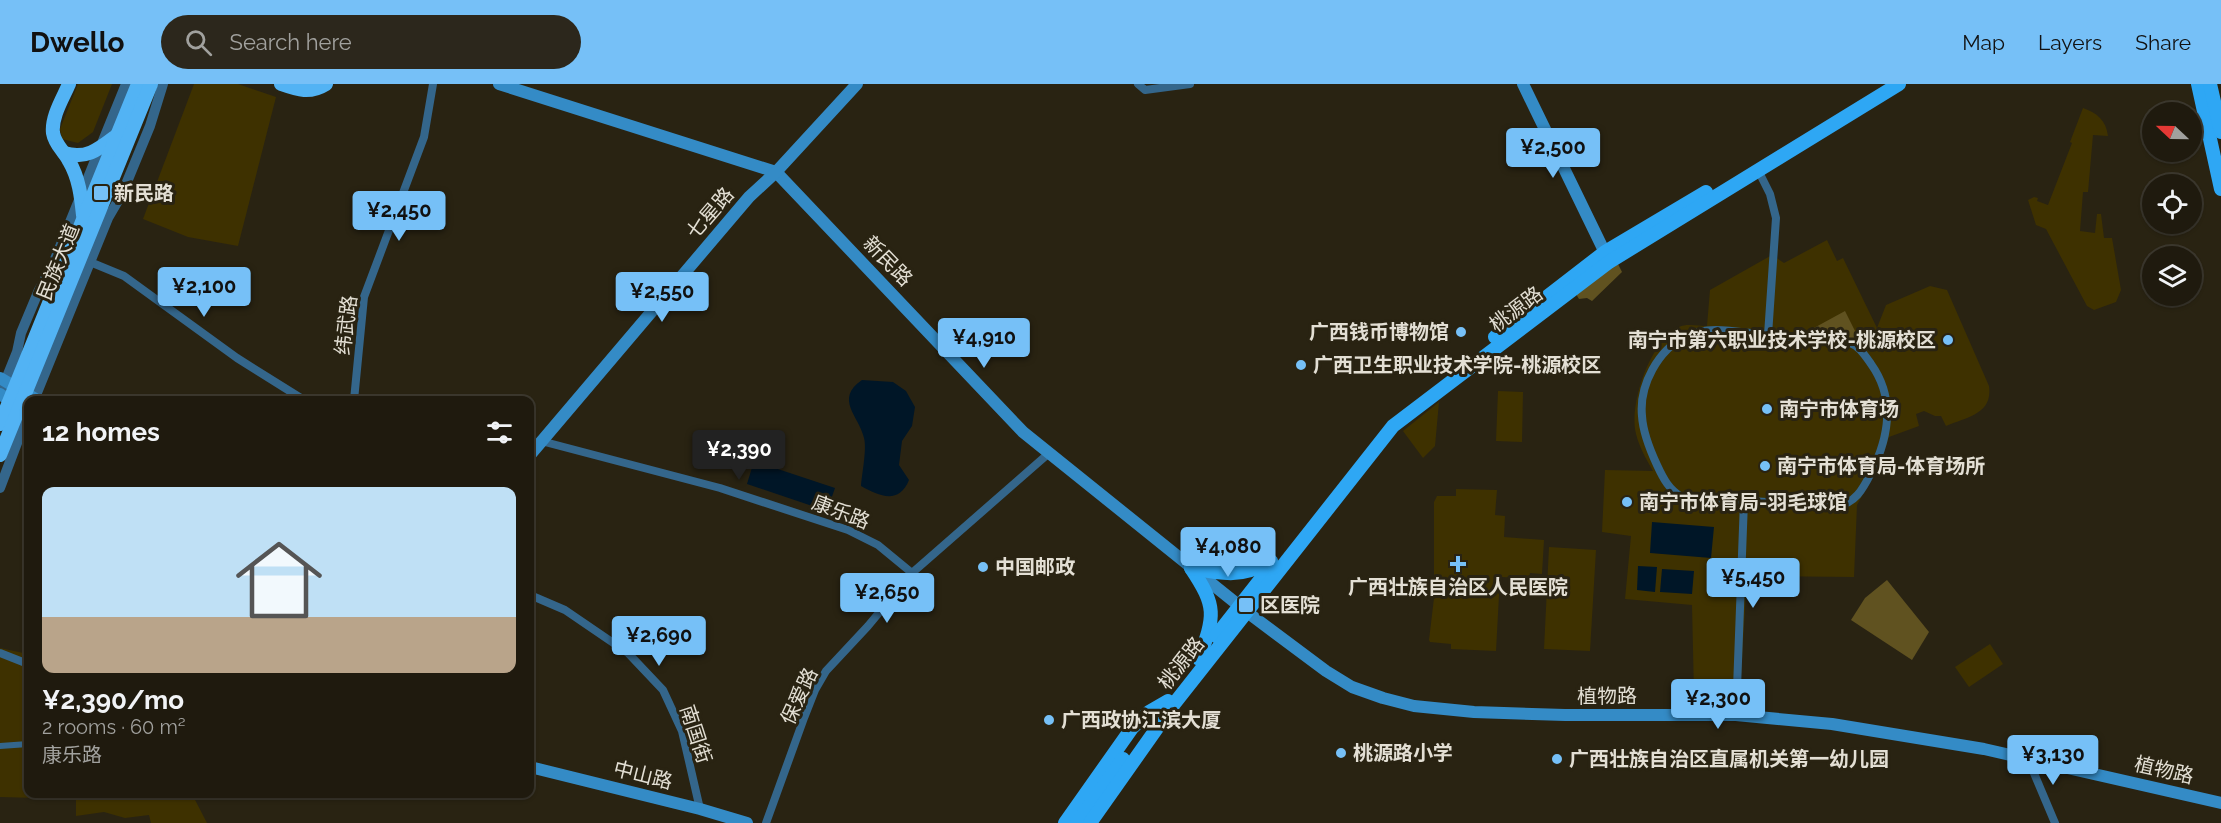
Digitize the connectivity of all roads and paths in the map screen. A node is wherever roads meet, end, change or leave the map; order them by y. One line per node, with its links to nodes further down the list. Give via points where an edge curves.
1 (69, 84): 21 (highway, via 53,132)
2 (126, 84): 20 (street)
3 (138, 84): 19 (highway, 民族大道)
4 (151, 84): 33 (highway, 民族大道)
5 (163, 84): 28 (street, via 146,136)
6 (281, 84): 7 (highway, via 306,91)
7 (326, 84)
8 (433, 84): 37 (street, 纬武路, via 424,137 364,297)
9 (499, 84): 23 (main road, 新民路)
10 (857, 84): 23 (main road, 七星路)
11 (1138, 84): 12 (street, via 1145,90)
12 (1190, 84)
13 (1523, 84): 27 (main road)
14 (1887, 84): 27 (main road, 桃源路)
15 (1899, 84): 22 (main road, 桃源路)
16 (2198, 84): 24 (main road)
17 (2210, 84): 18 (main road)
18 (2221, 132)
19 (117, 135): 20 (highway); 26 (highway, 民族大道)
20 (100, 148): 21 (highway, via 82,156); 25 (street)
21 (64, 153): 25 (highway)
22 (1758, 170): 27 (main road, 桃源路); 29 (street, via 1776,218)
23 (776, 172): 41 (main road, 七星路, via 749,197); 43 (main road, 新民路)
24 (2221, 189)
25 (81, 195): 26 (highway); 31 (street, via 34,301)
26 (84, 218): 39 (highway, 民族大道)
27 (1607, 257): 47 (main road, 桃源路, via 1389,421); 51 (main road, 桃源路, via 1393,426)
28 (90, 262): 35 (street); 36 (street, via 124,276 237,358)
29 (1768, 335): 46 (street, via 1702,329 1667,348 1644,388 1644,432 1659,470 1674,492); 46 (street, via 1856,345 1876,371 1886,393 1888,423 1882,451 1869,477 1847,505)
30 (0, 378): 34 (main road)
31 (0, 394): 38 (main road)
32 (24, 396): 44 (highway, 民族大道)
33 (24, 396)
34 (29, 396)
35 (38, 396)
36 (298, 396)
37 (354, 396)
38 (24, 410)
39 (0, 423)
40 (24, 424): 45 (street)
41 (542, 441): 42 (main road, 七星路); 49 (street, 康乐路, via 720,488 848,530 878,545)
42 (534, 450)
43 (1048, 454): 48 (main road, 新民路); 49 (street, 保爱路)
44 (0, 455)
45 (0, 488)
46 (1744, 501): 56 (street)
47 (1278, 557): 48 (main road, via 1256,570 1239,574); 51 (main road, 桃源路)
48 (1191, 568): 51 (main road, 新民路); 53 (main road, via 1211,604 1211,620)
49 (912, 573): 65 (street, 保爱路, via 826,672 815,690)
50 (534, 597): 63 (street, 南国街, via 565,610 628,653 663,690 682,731)
51 (1243, 609): 53 (main road, 桃源路); 55 (main road, 桃源路); 56 (main road, 植物路, via 1352,687 1414,706 1565,715)
52 (0, 654): 54 (street)
53 (1200, 659): 55 (main road, 桃源路)
54 (24, 663)
55 (1171, 702): 57 (main road, 桃源路); 66 (main road, via 1149,712 1132,729); 69 (main road, via 1164,729)
56 (1736, 715): 60 (main road, 植物路, via 1832,723)
57 (1153, 725): 67 (main road); 68 (main road)
58 (24, 744): 59 (street)
59 (0, 746)
60 (2028, 759): 62 (main road, 植物路); 70 (street)
61 (534, 768): 63 (main road, 中山路)
62 (2221, 803)
63 (700, 809): 64 (main road, 中山路)
64 (747, 823)
65 (766, 823)
66 (1065, 823)
67 (1077, 823)
68 (1090, 823)
69 (1099, 823)
70 (2055, 823)

